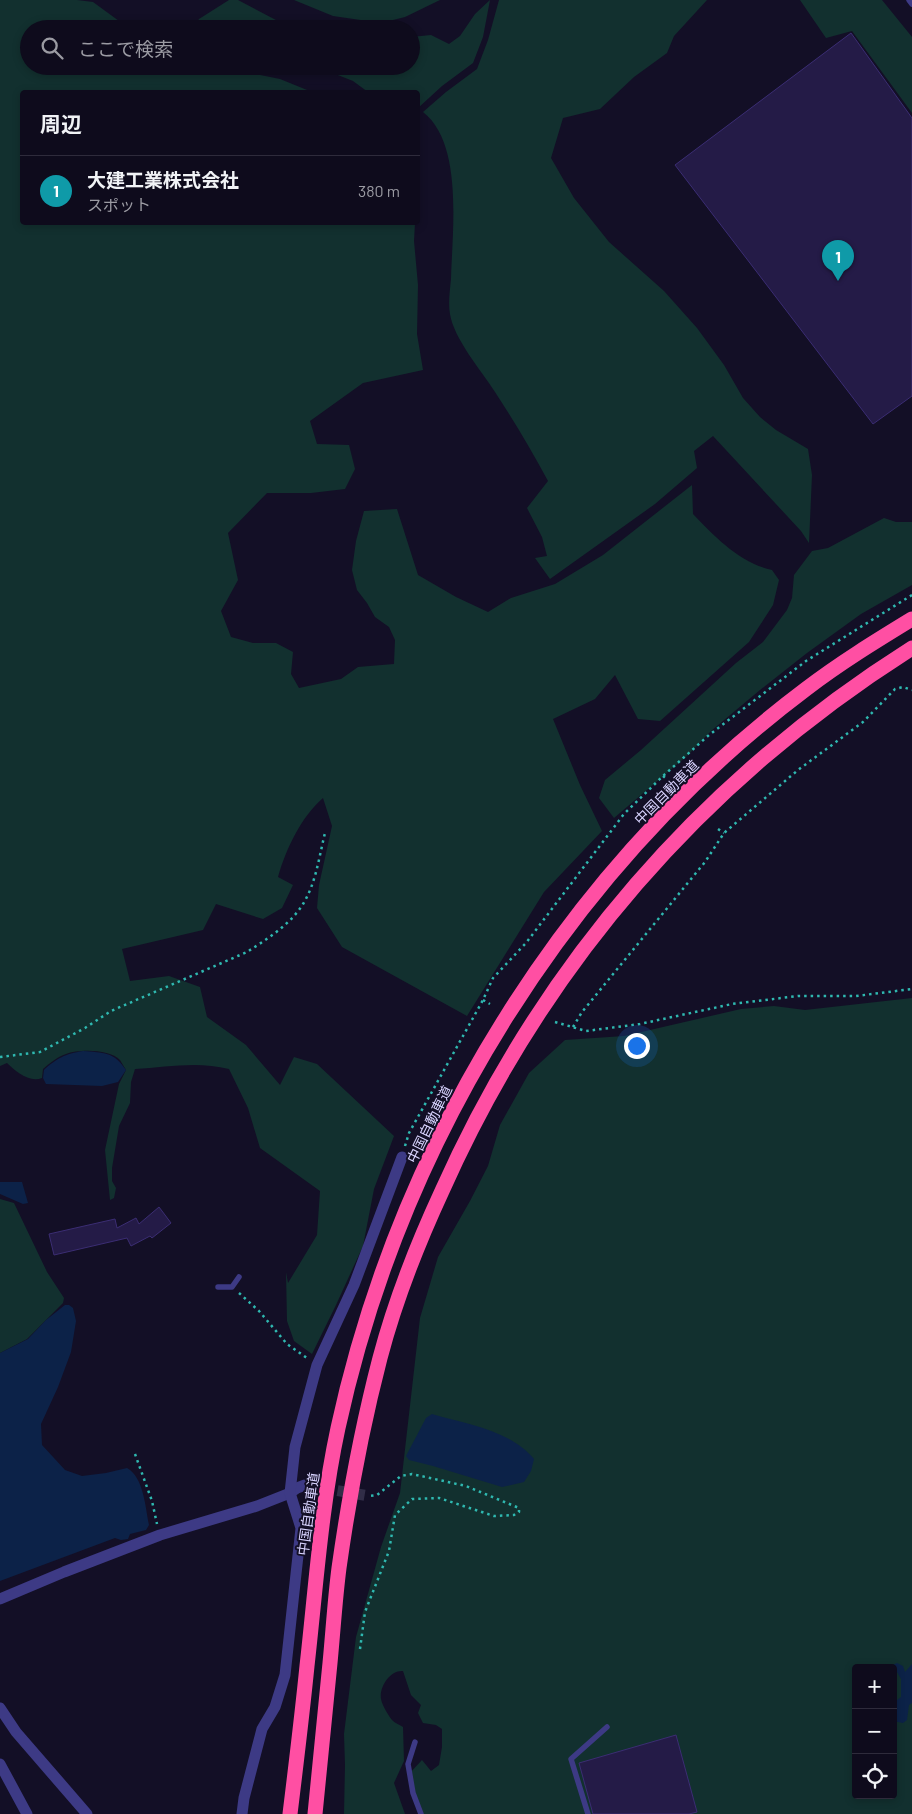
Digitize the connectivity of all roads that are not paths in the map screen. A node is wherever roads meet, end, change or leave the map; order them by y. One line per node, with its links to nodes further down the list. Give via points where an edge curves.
1 (909, 0): 2 (lane)
2 (912, 4)
3 (912, 619): 18 (highway, 中国自動車道, via 806,689 702,779 644,837 552,949 469,1079 435,1147 378,1285 338,1428 316,1570)
4 (912, 648): 19 (highway, via 821,709 714,801 662,854 569,967 490,1091 430,1216 381,1354 363,1430 339,1571)
5 (402, 1157): 9 (street, via 354,1285 316,1365 295,1447)
6 (240, 1277): 7 (lane, via 232,1286)
7 (218, 1287)
8 (305, 1485): 9 (street)
9 (290, 1493): 10 (street, via 258,1506 160,1535); 17 (street, via 301,1528 285,1675 276,1707 262,1729)
10 (0, 1599)
11 (0, 1708): 16 (street, via 16,1732)
12 (608, 1727): 21 (lane, via 570,1759)
13 (415, 1742): 20 (lane, via 408,1764 412,1793)
14 (0, 1764): 15 (street)
15 (27, 1814)
16 (87, 1814)
17 (242, 1814)
18 (290, 1814)
19 (315, 1814)
20 (421, 1814)
21 (588, 1814)

